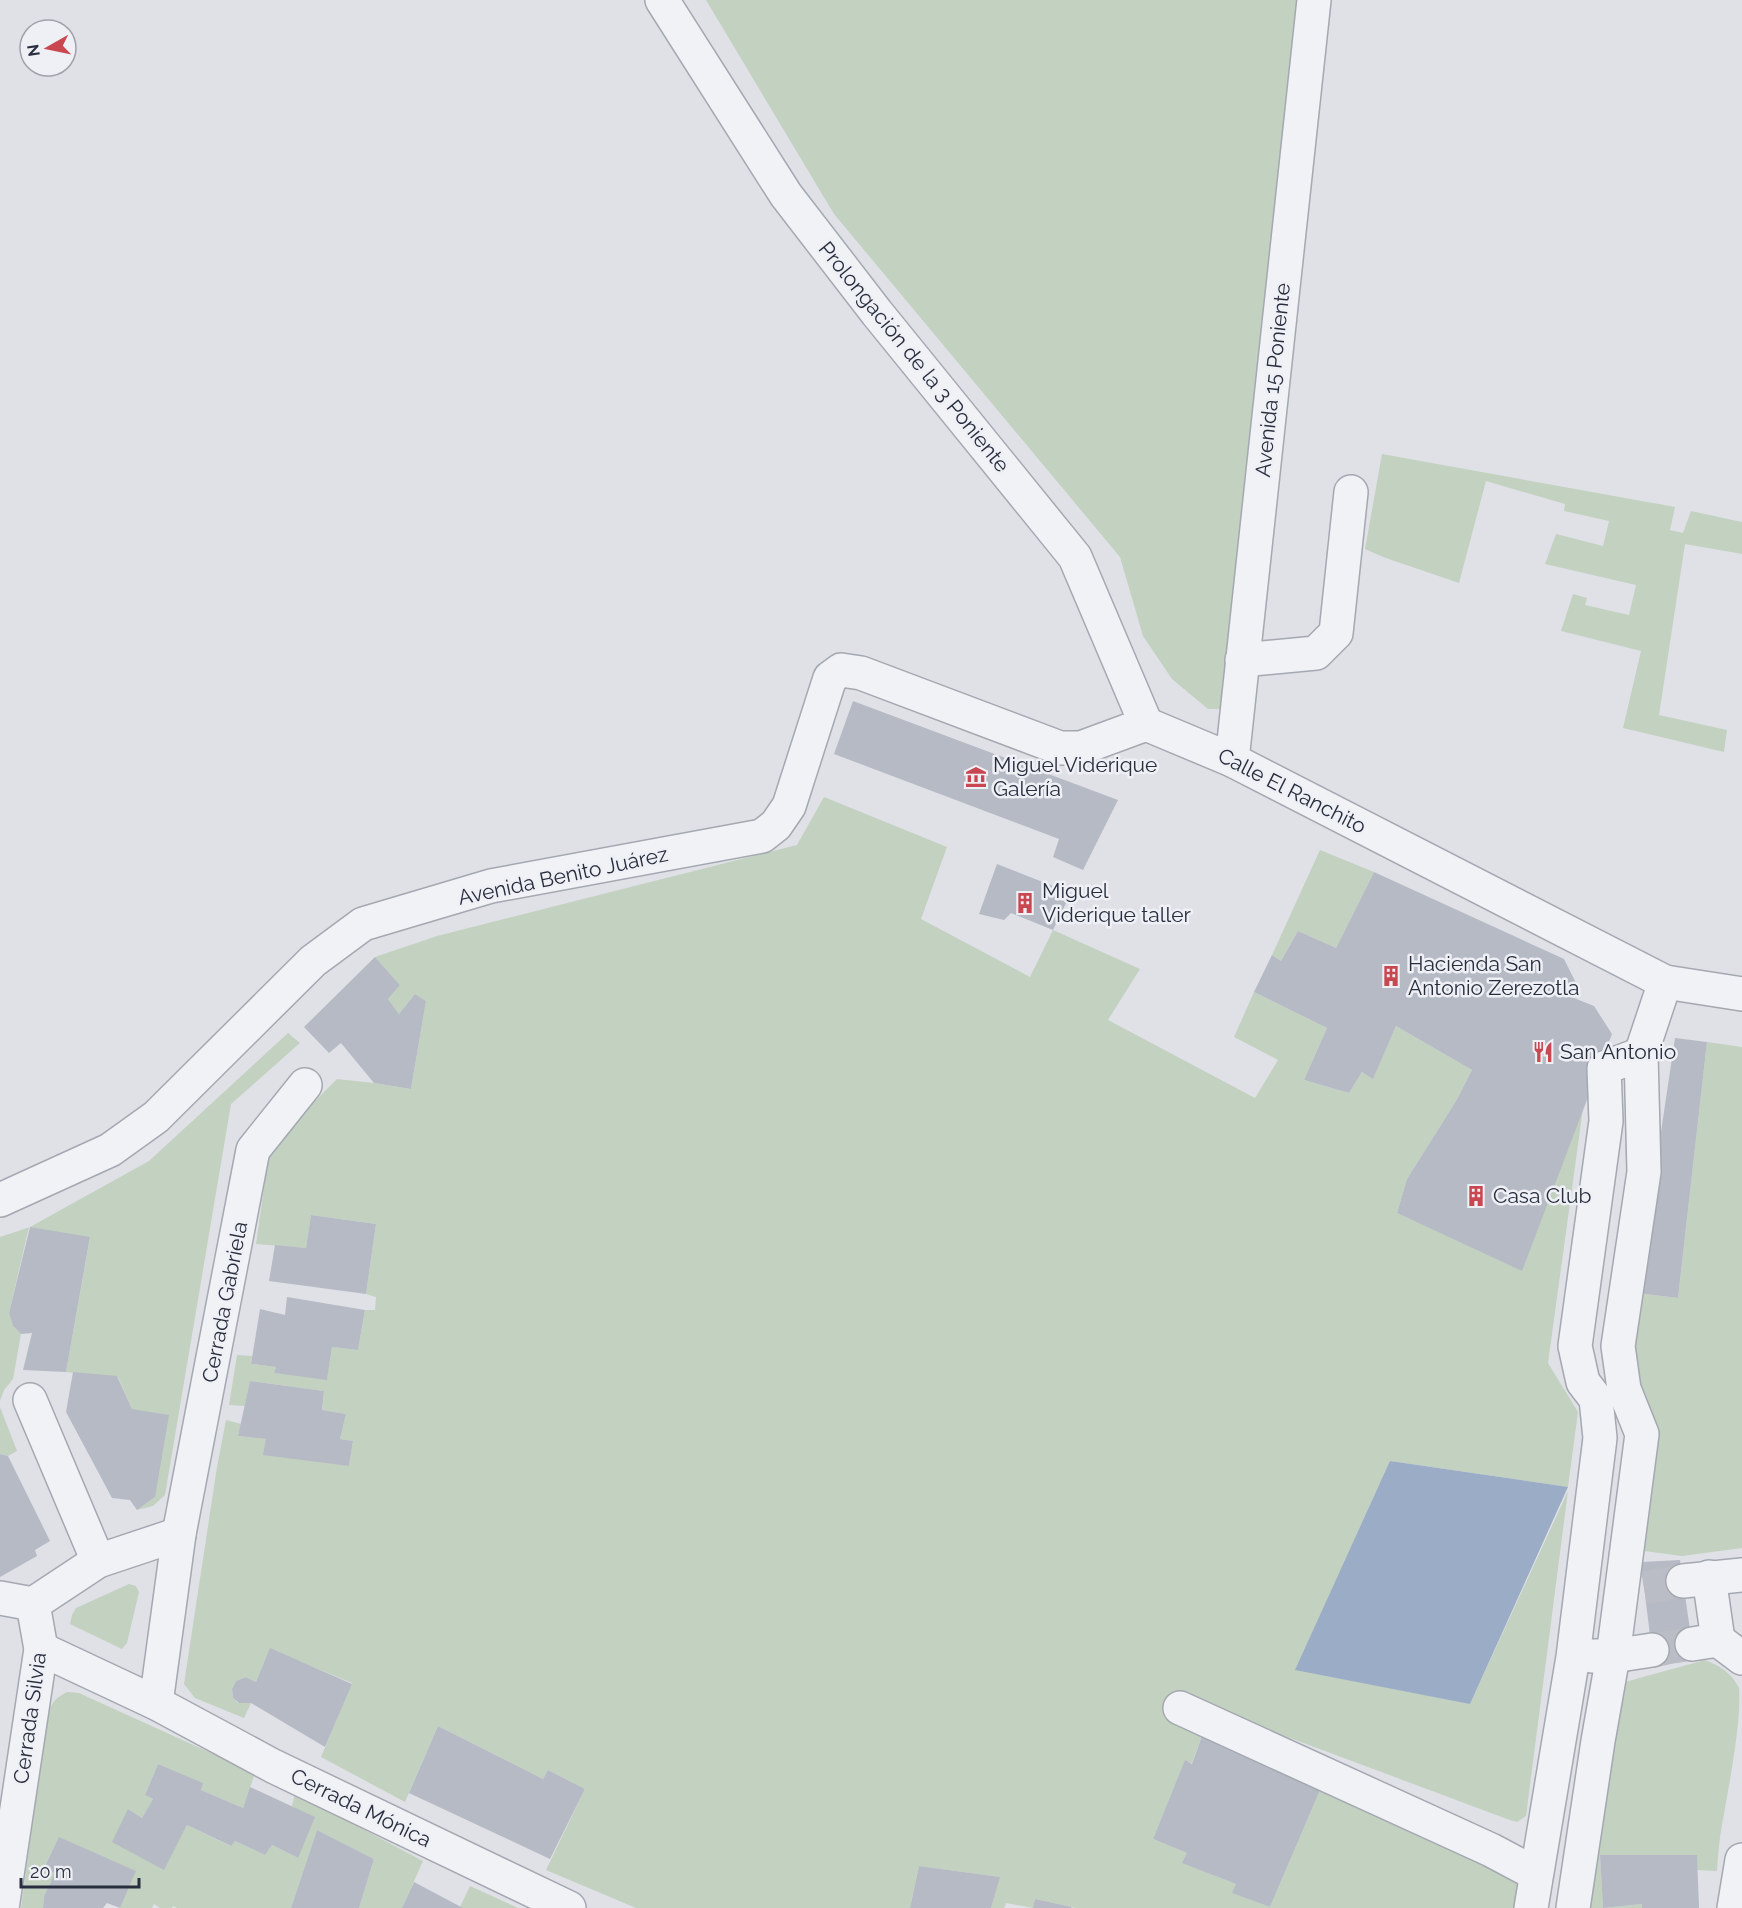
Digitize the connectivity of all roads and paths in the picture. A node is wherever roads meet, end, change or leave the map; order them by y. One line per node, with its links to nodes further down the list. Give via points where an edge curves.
1 (662, 0): 5 (street, Prolongación de la 3 Poniente, via 786,195 1075,557)
2 (1314, 0): 4 (street, Avenida 15 Poniente)
3 (1351, 492): 4 (street, via 1336,633 1316,653)
4 (1242, 660): 6 (street, Avenida 15 Poniente)
5 (1146, 724): 6 (street, Calle El Ranchito); 11 (street, Avenida Benito Juárez, via 1082,748 1060,748 861,673 841,670 830,678 789,806 776,825 762,836 491,886 363,924 313,961 156,1117 110,1150)
6 (1232, 759): 7 (street, Calle El Ranchito)
7 (1665, 982): 8 (street, Calle El Ranchito); 9 (street)
8 (1742, 994)
9 (1641, 1054): 12 (street, via 1644,1172); 12 (street, via 1604,1068 1606,1121 1575,1346 1583,1382)
10 (305, 1085): 14 (street, Cerrada Gabriela, via 254,1150)
11 (0, 1200)
12 (1610, 1394): 17 (street, via 1642,1434); 19 (street, via 1600,1438)
13 (30, 1400): 15 (street)
14 (179, 1534): 15 (street); 26 (street)
15 (98, 1561): 20 (street)
16 (1742, 1575): 21 (street, via 1696,1579)
17 (1633, 1589): 19 (street); 25 (street)
18 (0, 1598): 20 (street)
19 (1581, 1598): 24 (street)
20 (33, 1604): 22 (street, Cerrada Silvia)
21 (1718, 1647)
22 (41, 1649): 26 (street, Cerrada Mónica); 30 (street, Cerrada Silvia)
23 (1652, 1650): 25 (street)
24 (1573, 1656): 25 (street); 29 (street)
25 (1613, 1656): 33 (street)
26 (156, 1703): 31 (street, Cerrada Mónica, via 273,1766)
27 (1180, 1708): 29 (street)
28 (1742, 1860): 34 (street)
29 (1536, 1874): 32 (street)
30 (2, 1908)
31 (569, 1908)
32 (1531, 1908)
33 (1573, 1908)
34 (1734, 1908)

